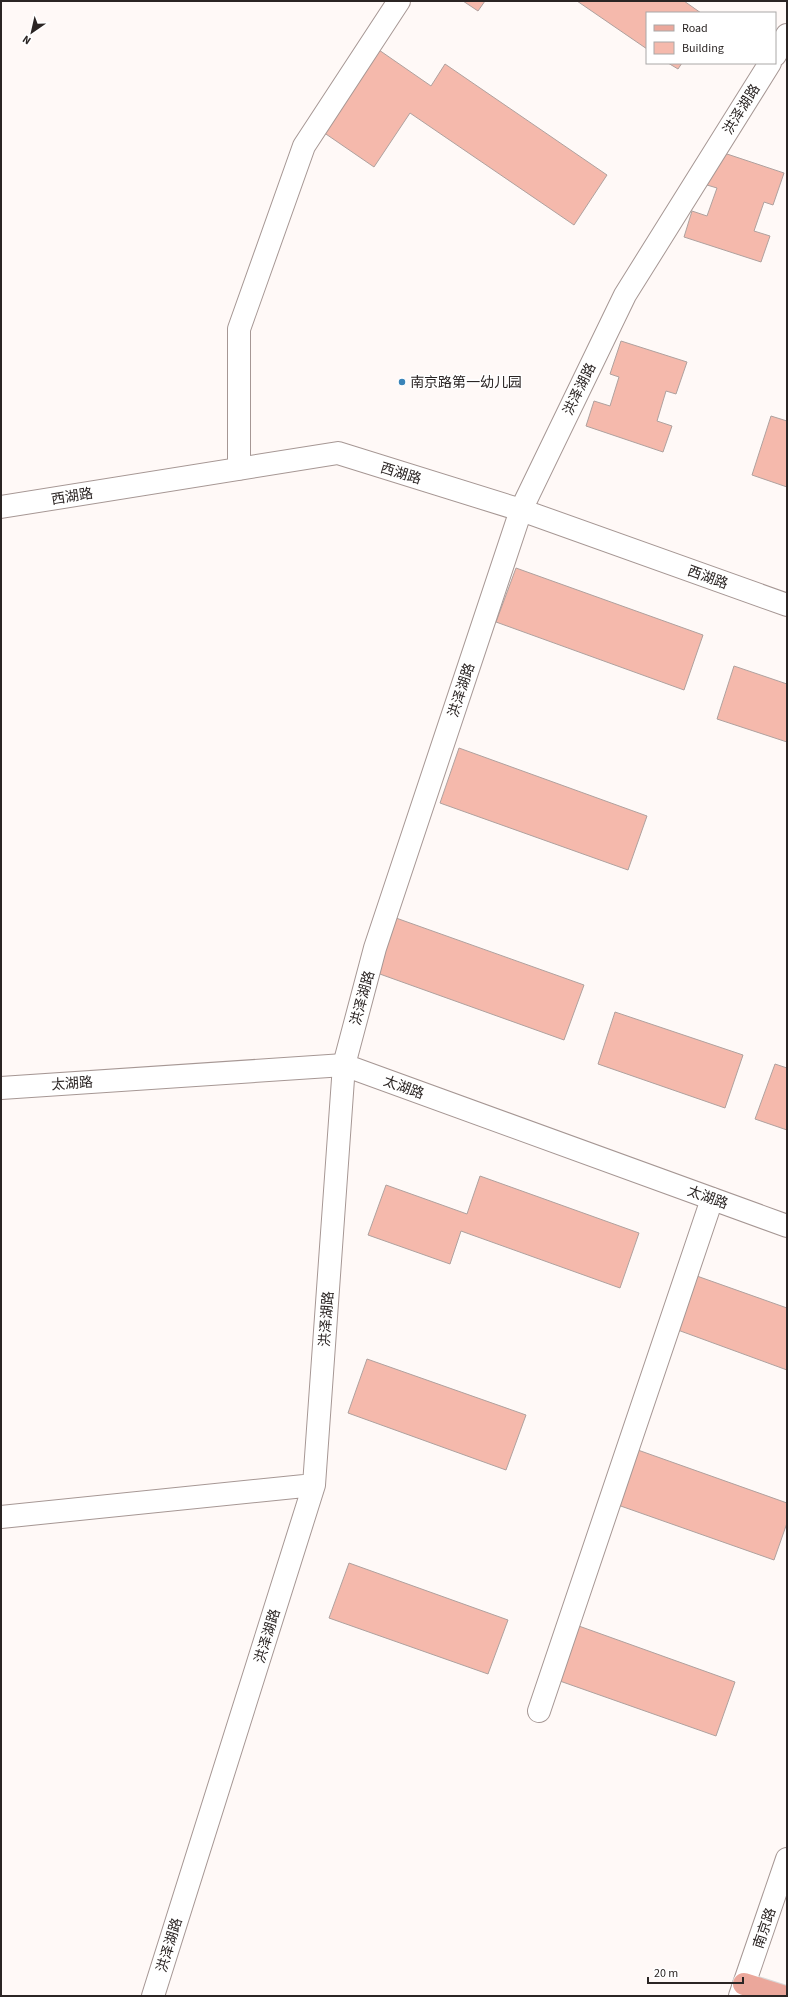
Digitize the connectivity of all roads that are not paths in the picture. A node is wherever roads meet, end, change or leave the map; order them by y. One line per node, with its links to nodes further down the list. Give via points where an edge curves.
1 (399, 1): 5 (street, via 304,146 239,329)
2 (787, 35): 3 (street)
3 (776, 53)
4 (769, 64): 7 (street, 洪泽湖路, via 625,295)
5 (239, 469): 6 (street, 西湖路); 7 (street, 西湖路, via 338,453)
6 (1, 507)
7 (521, 510): 8 (street, 西湖路); 9 (street, 洪泽湖路, via 375,948)
8 (787, 605)
9 (344, 1065): 10 (street, 太湖路); 11 (street, 太湖路); 13 (street, 洪泽湖路)
10 (1, 1088)
11 (712, 1199): 12 (street, 太湖路); 15 (street)
12 (787, 1226)
13 (314, 1485): 14 (street); 18 (street, 洪泽湖路)
14 (1, 1517)
15 (539, 1711)
16 (787, 1860): 17 (street, 南京路)
17 (742, 1990): 19 (main road)
18 (153, 1996)
19 (782, 1996)

